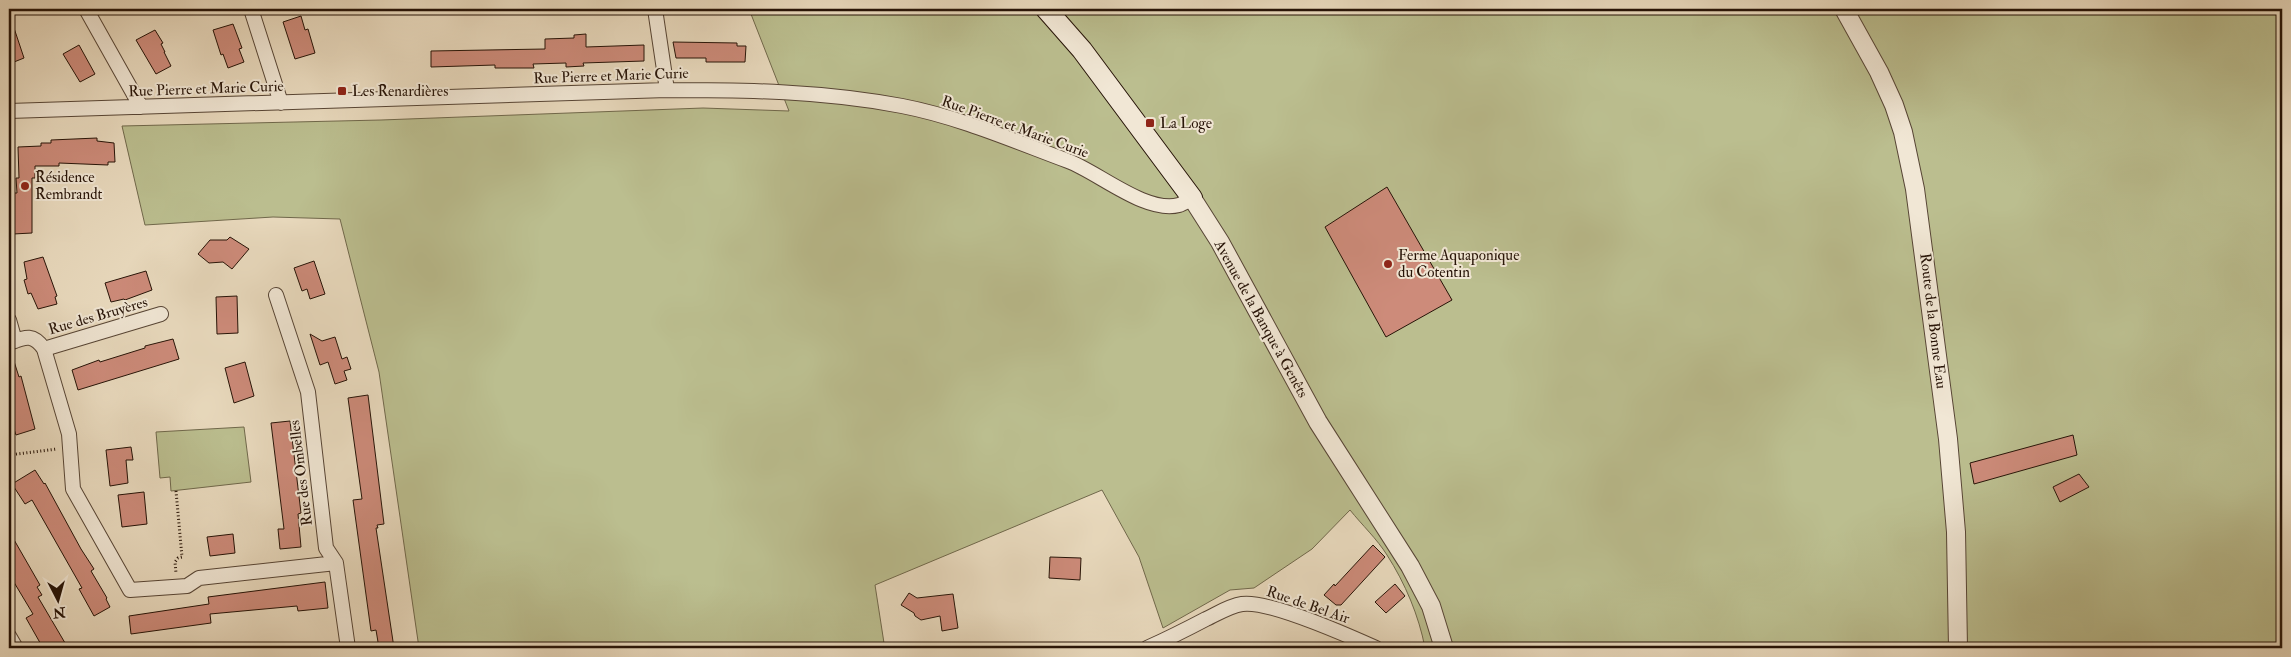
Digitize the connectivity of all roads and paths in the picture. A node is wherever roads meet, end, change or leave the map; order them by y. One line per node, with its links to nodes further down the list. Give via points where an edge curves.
1 (86, 9): 8 (street)
2 (251, 9): 7 (street)
3 (655, 9): 6 (street)
4 (1046, 9): 10 (main road, Avenue de la Banque à Genêts, via 1082,50)
5 (1844, 9): 27 (street, Route de la Bonne Eau, via 1894,105 1915,189 1948,448 1957,547)
6 (667, 90): 7 (street, Rue Pierre et Marie Curie); 10 (street, Rue Pierre et Marie Curie, via 764,90 903,106 970,125 1071,162 1147,202 1179,205)
7 (281, 103): 8 (street, Rue Pierre et Marie Curie)
8 (141, 107): 9 (street, Rue Pierre et Marie Curie)
9 (9, 111)
10 (1192, 198): 26 (street, Avenue de la Banque à Genêts, via 1220,242 1318,422 1410,566 1431,606)
11 (276, 295): 20 (street, Rue des Ombelles, via 308,392 326,548)
12 (162, 314): 15 (street, Rue des Bruyères)
13 (9, 320): 14 (street)
14 (12, 342): 15 (street, Rue des Bruyères, via 29,337 38,340)
15 (44, 349): 16 (street, Rue des Bruyères)
16 (70, 447): 17 (path); 20 (street, Rue des Bruyères, via 73,489 130,590 186,586 198,578)
17 (9, 455)
18 (176, 491): 19 (path, via 182,557)
19 (178, 558)
20 (336, 563): 23 (street, Rue des Ombelles)
21 (9, 636): 22 (street)
22 (16, 648)
23 (348, 648)
24 (1147, 648): 25 (street, Rue de Bel Air, via 1242,604 1287,613)
25 (1376, 648)
26 (1444, 648)
27 (1958, 648)

